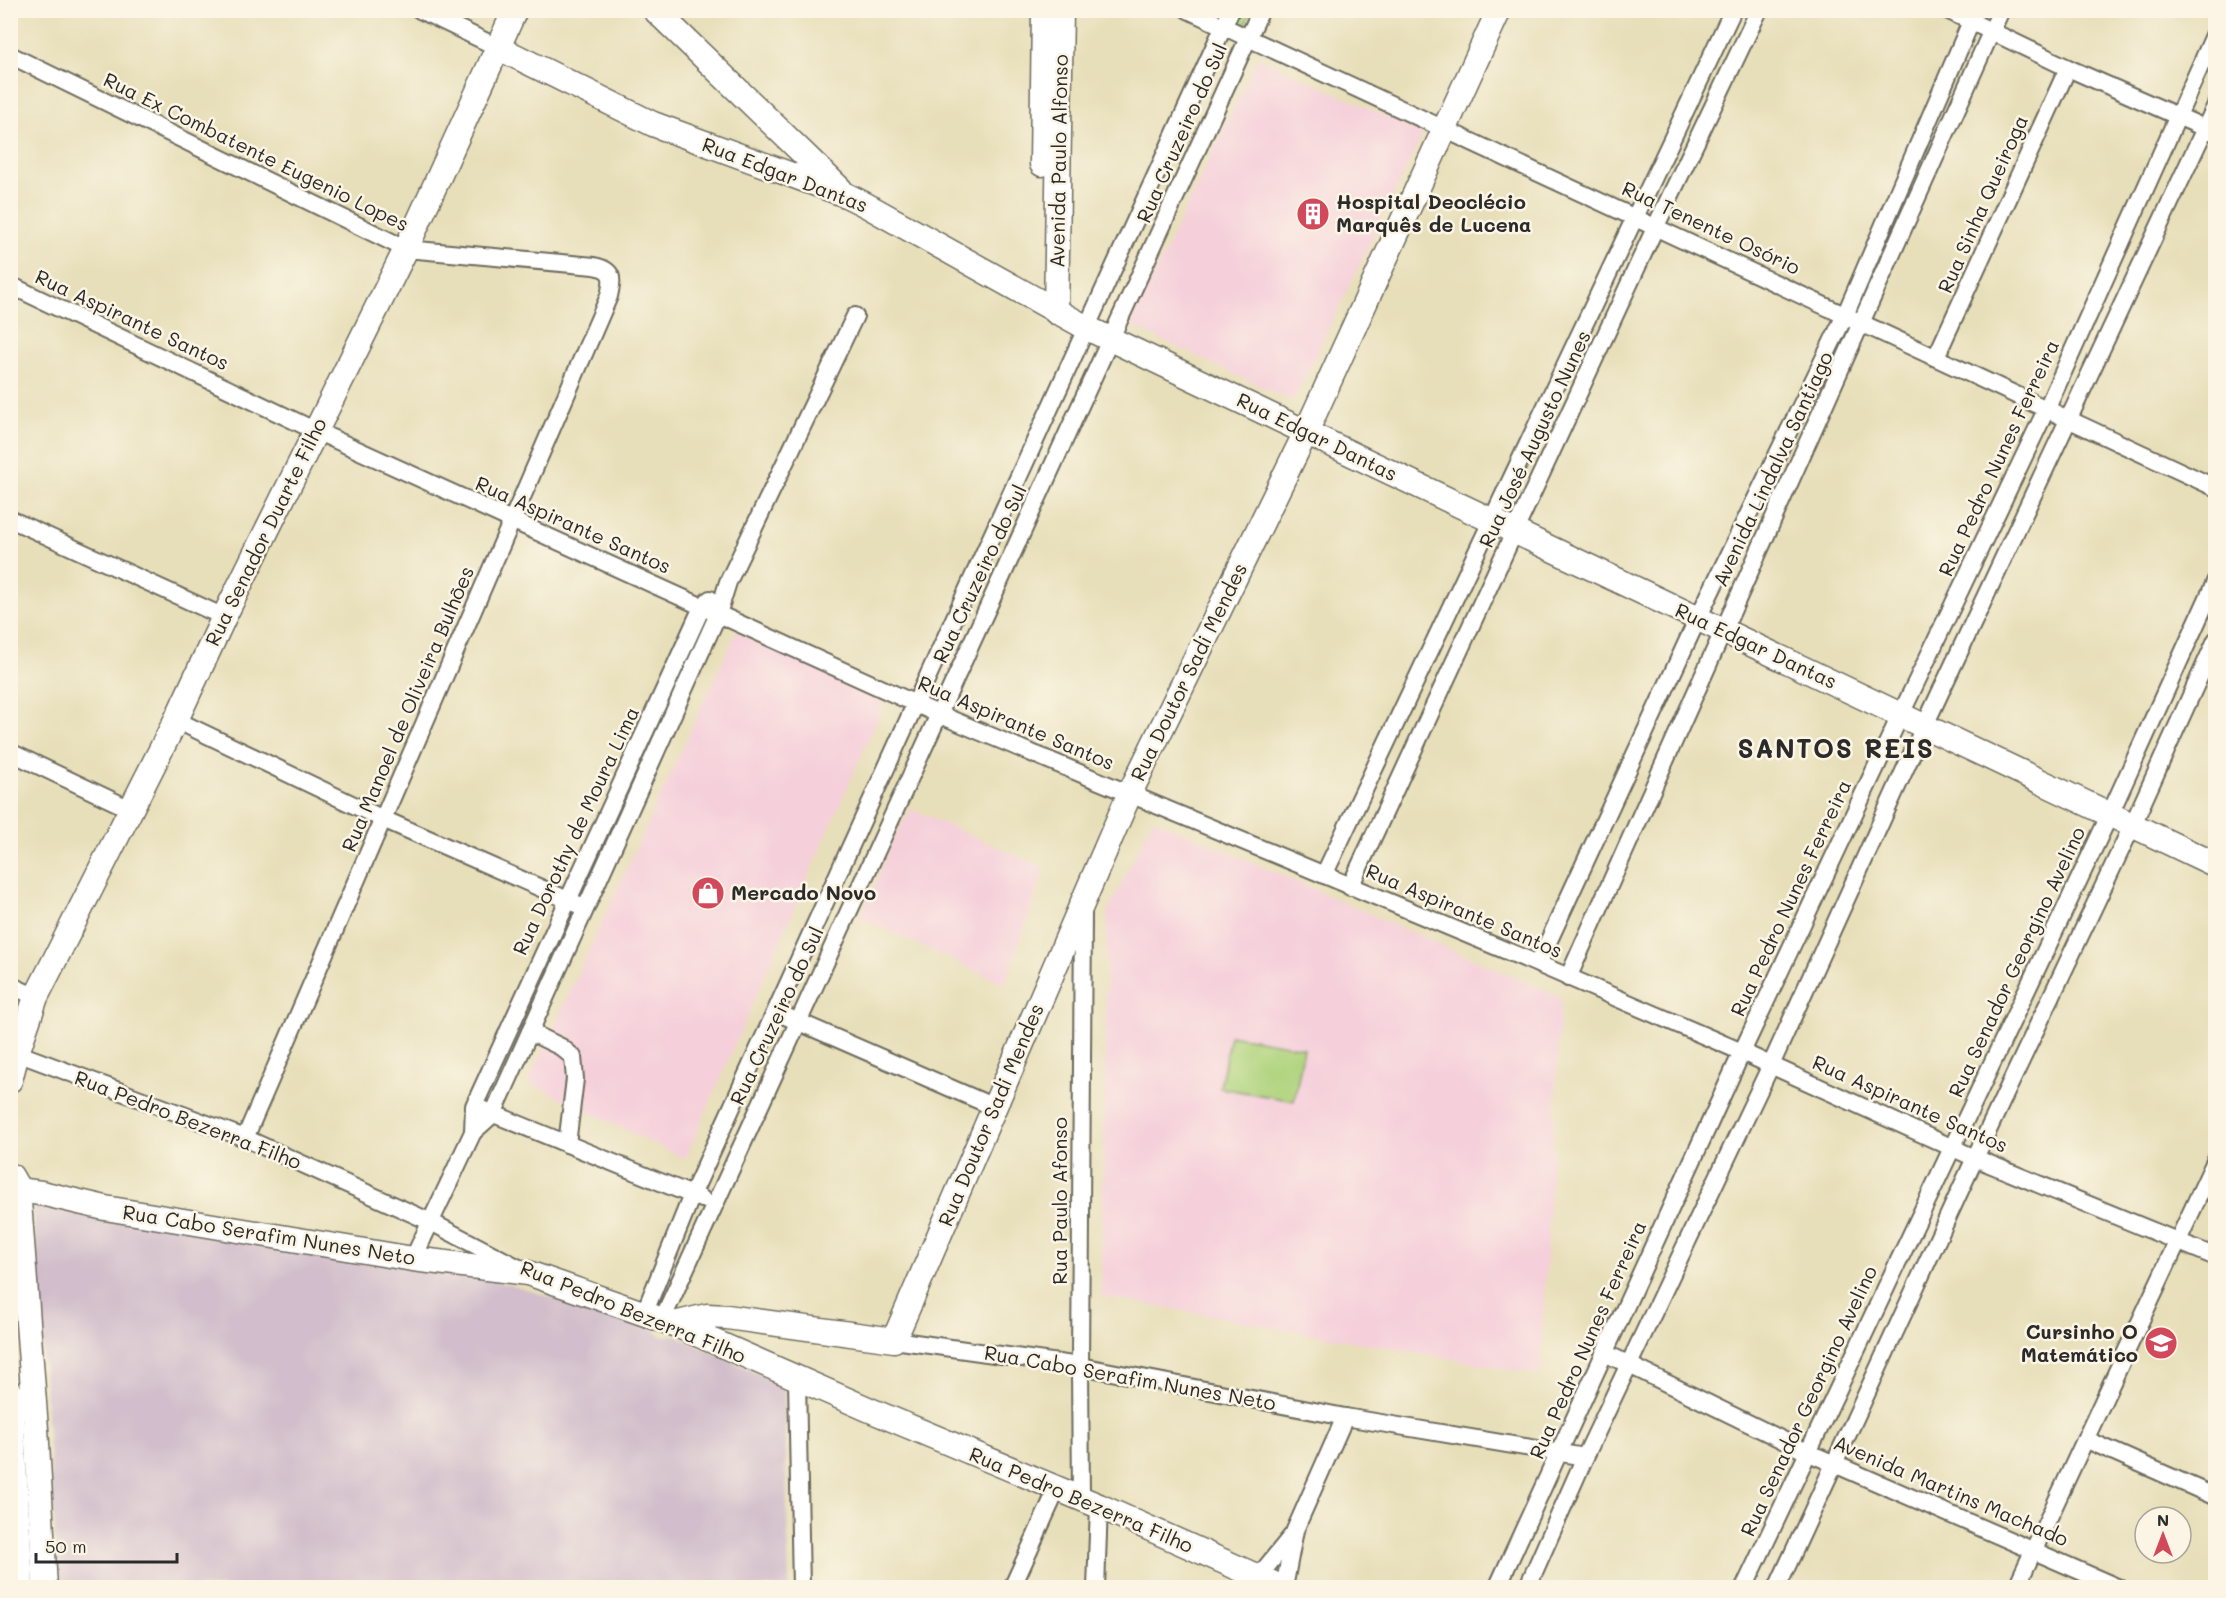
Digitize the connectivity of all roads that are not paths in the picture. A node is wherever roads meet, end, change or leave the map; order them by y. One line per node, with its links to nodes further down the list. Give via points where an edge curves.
1 (420, 10): 19 (street, Rua Edgar Dantas)
2 (515, 10): 19 (main road, Rua Senador Duarte Filho)
3 (656, 10): 26 (main road)
4 (1044, 10): 32 (main road, Avenida Paulo Alfonso)
5 (1061, 10): 32 (main road, Avenida Paulo Alfonso)
6 (1188, 10): 15 (street, Rua Tenente Osório)
7 (1231, 10): 15 (street, Rua Cruzeiro do Sul)
8 (1261, 10): 18 (street, Rua Cruzeiro do Sul)
9 (1499, 10): 24 (main road, Rua Doutor Sadi Mendes)
10 (1732, 10): 27 (street, Rua José Augusto Nunes)
11 (1759, 10): 28 (street, Rua José Augusto Nunes)
12 (1947, 10): 14 (street)
13 (2001, 10): 17 (street, Avenida Lindalva Santiago)
14 (1973, 16): 17 (street); 33 (street, Avenida Lindalva Santiago)
15 (1223, 27): 18 (street, Rua Tenente Osório); 36 (street, Rua Cruzeiro do Sul)
16 (2216, 31): 23 (street, Rua Pedro Nunes Ferreira)
17 (1990, 32): 21 (street); 35 (street, Avenida Lindalva Santiago)
18 (1248, 38): 24 (street, Rua Tenente Osório); 37 (street, Rua Cruzeiro do Sul)
19 (499, 48): 26 (main road, Rua Edgar Dantas, via 653,124); 29 (main road, Rua Senador Duarte Filho)
20 (10, 55): 29 (street, Rua Ex Combatente Eugenio Lopes)
21 (2068, 68): 23 (street); 38 (street, Rua Sinha Queiroga)
22 (2216, 105): 25 (street)
23 (2176, 116): 25 (street); 39 (street, Rua Pedro Nunes Ferreira)
24 (1443, 130): 27 (street, Rua Tenente Osório); 42 (main road, Rua Doutor Sadi Mendes)
25 (2210, 131): 40 (street)
26 (846, 195): 32 (main road, Rua Edgar Dantas)
27 (1634, 216): 28 (street, Rua Tenente Osório); 47 (street, Rua José Augusto Nunes)
28 (1656, 226): 33 (street, Rua Tenente Osório); 49 (street, Rua José Augusto Nunes)
29 (406, 249): 31 (street, Rua Ex Combatente Eugenio Lopes, via 605,268 612,283); 41 (main road, Rua Senador Duarte Filho)
30 (10, 285): 41 (street, Rua Aspirante Santos)
31 (609, 296): 48 (street, Rua Manoel de Oliveira Bulhões)
32 (1048, 307): 36 (main road, Rua Edgar Dantas)
33 (1845, 313): 35 (street, Rua Tenente Osório); 55 (street, Avenida Lindalva Santiago)
34 (855, 316): 51 (street, Rua Dorothy de Moura Lima)
35 (1863, 322): 38 (street, Rua Tenente Osório); 57 (street, Avenida Lindalva Santiago)
36 (1087, 328): 37 (main road, Rua Edgar Dantas); 43 (street, Rua Cruzeiro do Sul)
37 (1111, 339): 42 (main road, Rua Edgar Dantas); 44 (street, Rua Cruzeiro do Sul)
38 (1936, 357): 39 (street, Rua Tenente Osório)
39 (2047, 408): 40 (street, Rua Tenente Osório); 62 (street, Rua Pedro Nunes Ferreira)
40 (2070, 418): 45 (street, Rua Tenente Osório); 64 (street)
41 (316, 431): 48 (street, Rua Aspirante Santos); 54 (main road, Rua Senador Duarte Filho)
42 (1306, 432): 47 (main road, Rua Edgar Dantas); 66 (main road, Rua Doutor Sadi Mendes)
43 (1023, 471): 44 (street); 56 (street, Rua Cruzeiro do Sul)
44 (1046, 481): 58 (street, Rua Cruzeiro do Sul)
45 (2216, 488)
46 (10, 519): 54 (street)
47 (1492, 520): 49 (main road, Rua Edgar Dantas); 72 (street, Rua José Augusto Nunes)
48 (512, 521): 52 (street, Rua Aspirante Santos); 69 (street, Rua Manoel de Oliveira Bulhões)
49 (1515, 531): 55 (main road, Rua Edgar Dantas); 73 (street, Rua José Augusto Nunes)
50 (2216, 580): 68 (street, Rua Senador Georgino Avelino)
51 (728, 582): 52 (street, Rua Dorothy de Moura Lima); 53 (street, Rua Dorothy de Moura Lima)
52 (702, 607): 53 (street, Rua Aspirante Santos); 74 (street, Rua Dorothy de Moura Lima)
53 (718, 614): 60 (street, Rua Aspirante Santos); 76 (street, Rua Dorothy de Moura Lima)
54 (224, 616): 63 (main road, Rua Senador Duarte Filho)
55 (1698, 618): 57 (main road, Rua Edgar Dantas); 77 (street, Avenida Lindalva Santiago)
56 (951, 630): 58 (street); 60 (street, Rua Cruzeiro do Sul)
57 (1722, 630): 62 (main road, Rua Edgar Dantas); 78 (street, Avenida Lindalva Santiago)
58 (973, 640): 61 (street, Rua Cruzeiro do Sul)
59 (2216, 640): 70 (street)
60 (917, 704): 61 (street, Rua Aspirante Santos); 81 (street, Rua Cruzeiro do Sul)
61 (938, 714): 66 (street, Rua Aspirante Santos); 82 (street, Rua Cruzeiro do Sul)
62 (1901, 714): 64 (main road, Rua Edgar Dantas); 84 (street, Rua Pedro Nunes Ferreira)
63 (176, 720): 67 (main road, Rua Senador Duarte Filho); 69 (street)
64 (1924, 725): 68 (main road, Rua Edgar Dantas); 86 (street)
65 (10, 752): 67 (street)
66 (1129, 795): 72 (street, Rua Aspirante Santos); 75 (main road, Rua Doutor Sadi Mendes)
67 (130, 809): 80 (main road, Rua Senador Duarte Filho)
68 (2110, 814): 70 (main road, Rua Edgar Dantas); 94 (street, Rua Senador Georgino Avelino)
69 (383, 819): 74 (street); 92 (street, Rua Manoel de Oliveira Bulhões)
70 (2133, 824): 71 (main road, Rua Edgar Dantas); 95 (street)
71 (2216, 865)
72 (1324, 875): 73 (street, Rua Aspirante Santos)
73 (1350, 886): 77 (street, Rua Aspirante Santos)
74 (568, 900): 76 (street); 88 (street, Rua Dorothy de Moura Lima)
75 (1083, 903): 89 (main road, Rua Doutor Sadi Mendes); 109 (street, Rua Paulo Afonso)
76 (586, 908): 83 (street, Rua Dorothy de Moura Lima)
77 (1538, 964): 78 (street, Rua Aspirante Santos)
78 (1568, 978): 84 (street, Rua Aspirante Santos)
79 (10, 985): 80 (street)
80 (36, 997): 85 (main road, Rua Senador Duarte Filho)
81 (776, 1012): 82 (street); 98 (street, Rua Cruzeiro do Sul)
82 (799, 1023): 89 (street); 99 (street, Rua Cruzeiro do Sul)
83 (530, 1032): 90 (street, Rua Dorothy de Moura Lima); 93 (street, via 561,1047 573,1058 575,1079)
84 (1743, 1052): 86 (street, Rua Aspirante Santos); 107 (street, Rua Pedro Nunes Ferreira)
85 (16, 1053): 87 (main road, Rua Senador Duarte Filho); 92 (street, Rua Pedro Bezerra Filho)
86 (1771, 1065): 94 (street, Rua Aspirante Santos); 108 (street)
87 (10, 1080)
88 (474, 1106): 90 (street); 91 (street, Rua Dorothy de Moura Lima)
89 (994, 1107): 106 (main road, Rua Doutor Sadi Mendes)
90 (493, 1114): 91 (street, Rua Dorothy de Moura Lima); 93 (street)
91 (473, 1132): 100 (street, Rua Dorothy de Moura Lima)
92 (245, 1138): 100 (street, Rua Pedro Bezerra Filho)
93 (567, 1144): 98 (street)
94 (1953, 1148): 95 (street, Rua Aspirante Santos); 117 (street, Rua Senador Georgino Avelino)
95 (1975, 1158): 101 (street, Rua Aspirante Santos); 119 (street)
96 (2216, 1159): 101 (street)
97 (13, 1184): 103 (main road, Rua Cabo Serafim Nunes Neto, via 105,1208); 114 (main road)
98 (693, 1195): 99 (street); 105 (street, Rua Cruzeiro do Sul)
99 (714, 1204): 105 (street, Rua Cruzeiro do Sul)
100 (430, 1222): 103 (street, Rua Dorothy de Moura Lima); 104 (street, Rua Pedro Bezerra Filho)
101 (2179, 1241): 102 (street, Rua Aspirante Santos); 113 (street)
102 (2216, 1257)
103 (413, 1258): 104 (main road, Rua Cabo Serafim Nunes Neto)
104 (528, 1273): 105 (main road, Rua Pedro Bezerra Filho)
105 (660, 1319): 106 (main road, Rua Cabo Serafim Nunes Neto, via 727,1317); 110 (main road, Rua Pedro Bezerra Filho)
106 (894, 1340): 109 (street, Rua Cabo Serafim Nunes Neto)
107 (1605, 1353): 108 (street, Avenida Martins Machado); 116 (street, Rua Pedro Nunes Ferreira)
108 (1629, 1364): 117 (street, Avenida Martins Machado); 118 (street)
109 (1080, 1366): 112 (street, Rua Cabo Serafim Nunes Neto); 122 (street, Rua Paulo Afonso)
110 (797, 1379): 120 (main road, Rua Pedro Bezerra Filho); 130 (street)
111 (10, 1392): 115 (main road)
112 (1345, 1417): 116 (street, Rua Cabo Serafim Nunes Neto); 125 (street)
113 (2085, 1439): 121 (street); 126 (street)
114 (38, 1443): 115 (street); 123 (main road)
115 (12, 1444): 124 (main road)
116 (1560, 1452): 118 (street, Rua Cabo Serafim Nunes Neto); 134 (street, Rua Pedro Nunes Ferreira)
117 (1808, 1452): 119 (street, Avenida Martins Machado); 136 (street, Rua Senador Georgino Avelino)
118 (1585, 1457): 135 (street)
119 (1836, 1464): 126 (street, Avenida Martins Machado); 137 (street)
120 (1057, 1489): 122 (main road, Rua Pedro Bezerra Filho); 131 (street)
121 (2216, 1497)
122 (1090, 1502): 127 (main road, Rua Pedro Bezerra Filho); 132 (street)
123 (42, 1526): 124 (main road); 129 (main road)
124 (18, 1527): 128 (main road)
125 (1295, 1530): 127 (street); 133 (street)
126 (2034, 1549): 138 (street); 139 (street, Avenida Martins Machado)
127 (1256, 1582): 133 (main road, Rua Pedro Bezerra Filho)
128 (21, 1587)
129 (45, 1587)
130 (801, 1587)
131 (1012, 1587)
132 (1096, 1587)
133 (1284, 1587)
134 (1497, 1587)
135 (1527, 1587)
136 (1744, 1587)
137 (1777, 1587)
138 (2016, 1587)
139 (2119, 1587)

